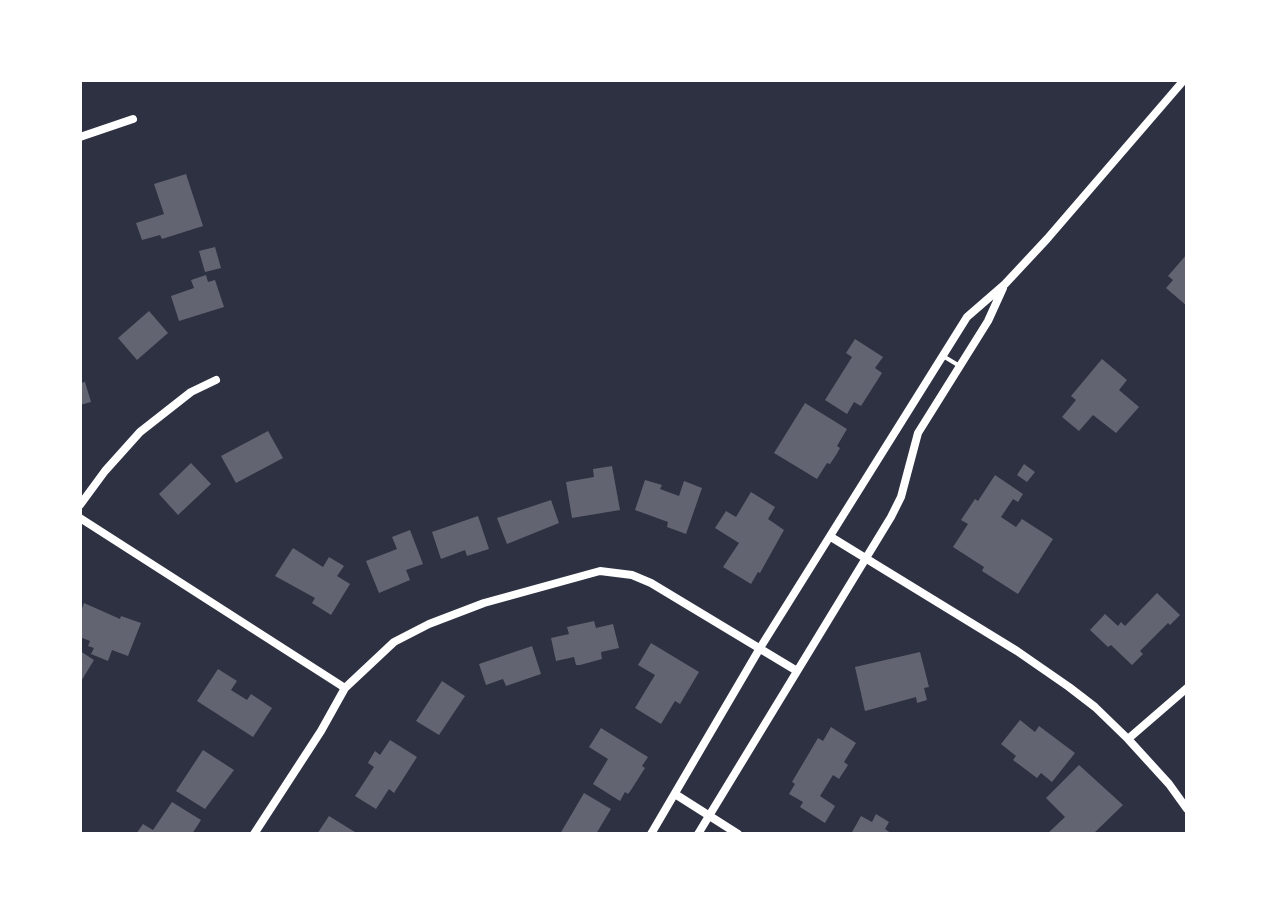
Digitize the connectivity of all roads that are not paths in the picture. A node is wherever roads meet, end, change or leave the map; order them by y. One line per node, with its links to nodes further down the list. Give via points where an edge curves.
1 (1184, 80): 4 (street)
2 (133, 119): 3 (street)
3 (80, 137)
4 (1005, 284): 5 (street, via 967,317); 6 (street)
5 (943, 356): 6 (lane); 10 (street)
6 (960, 366): 11 (street, via 918,433 901,497)
7 (216, 380): 8 (street, via 191,392 140,432)
8 (80, 505)
9 (80, 518): 14 (street)
10 (831, 537): 11 (street); 12 (street)
11 (866, 558): 13 (street); 16 (street, via 1056,678)
12 (760, 648): 13 (street); 14 (street, via 651,583 600,571 429,624 386,648); 17 (street)
13 (797, 671): 19 (street)
14 (345, 688): 20 (street)
15 (1187, 688): 16 (street)
16 (1128, 739): 18 (street)
17 (675, 794): 19 (street); 21 (street)
18 (1187, 809)
19 (709, 815): 22 (street); 23 (street)
20 (254, 834)
21 (651, 834)
22 (698, 834)
23 (738, 834)

